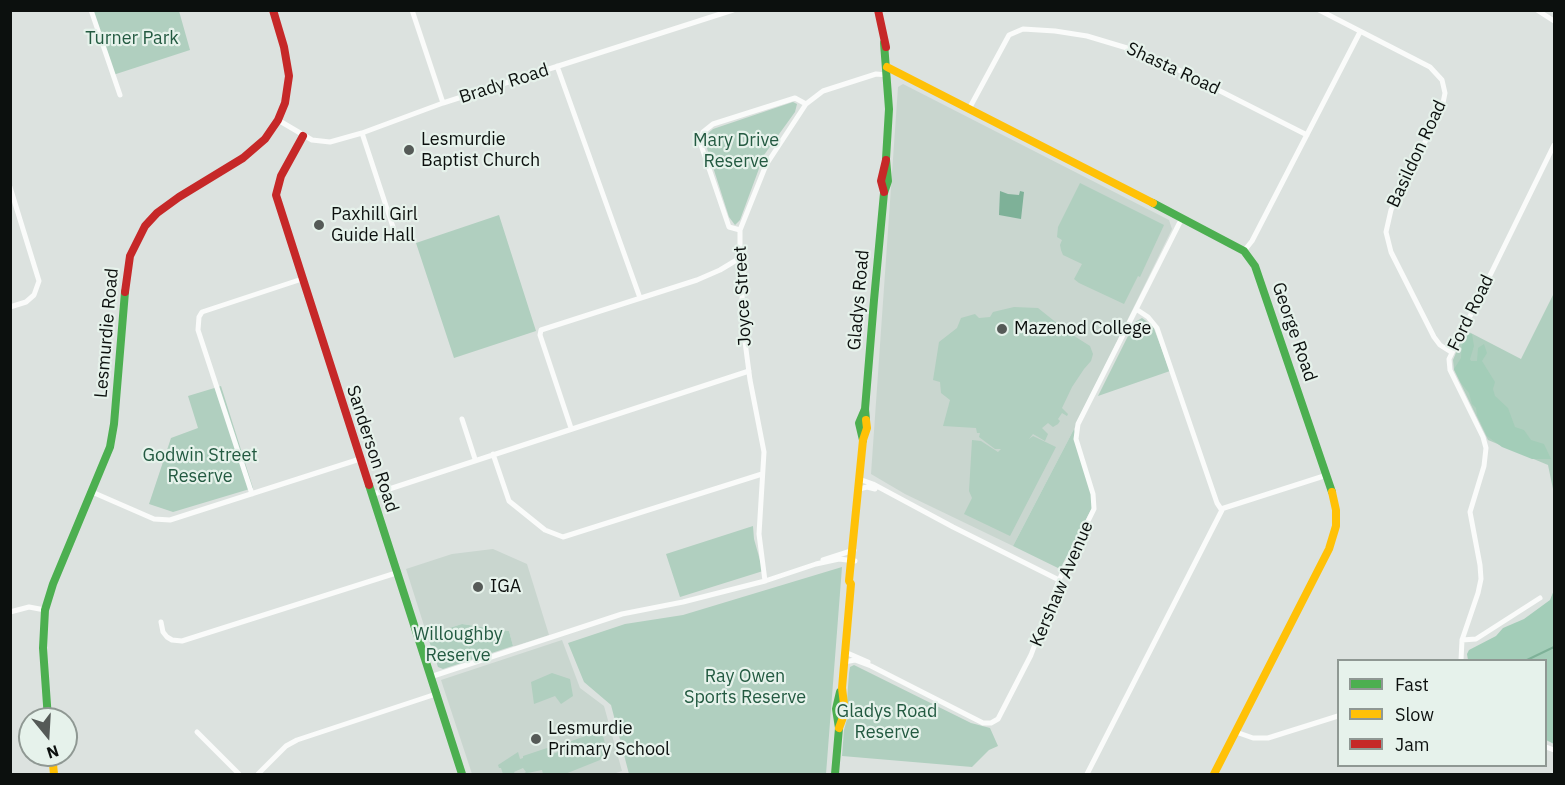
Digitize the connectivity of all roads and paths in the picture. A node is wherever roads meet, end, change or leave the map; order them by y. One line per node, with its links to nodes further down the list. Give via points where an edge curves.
1 (91, 10): 12 (street)
2 (273, 10): 16 (street, Lesmurdie Road, via 289,76)
3 (412, 10): 13 (street)
4 (733, 10): 10 (street, Brady Road)
5 (878, 10): 11 (street, Gladys Road)
6 (1319, 10): 9 (street, Basildon Road)
7 (1537, 10): 8 (street)
8 (1554, 21)
9 (1360, 32): 18 (street); 31 (street, Basildon Road, via 1430,67 1444,83 1442,108 1391,210 1386,232 1391,252 1431,332)
10 (557, 66): 13 (street, Brady Road); 28 (street)
11 (890, 72): 14 (street, Joyce Street, via 823,91); 15 (street); 40 (street, Gladys Road, via 892,95 881,182 884,193)
12 (120, 95)
13 (443, 103): 17 (street, Brady Road)
14 (806, 104): 24 (street, Joyce Street, via 766,165); 24 (street, via 795,98 713,124 703,132 700,142 729,227)
15 (969, 109): 18 (street, Shasta Road, via 1011,33 1023,29 1061,31 1128,47 1155,58); 22 (street)
16 (278, 120): 19 (street, Brady Road); 43 (street, Lesmurdie Road, via 255,149 164,206 140,235 127,268 112,438)
17 (362, 133): 19 (street, Brady Road, via 323,143); 23 (street)
18 (1306, 135): 25 (street)
19 (303, 136): 27 (street, Sanderson Road, via 281,176 276,195)
20 (1554, 145): 31 (street, Ford Road)
21 (10, 188): 29 (street, via 39,281 34,295)
22 (1182, 218): 25 (street); 30 (street, Kershaw Avenue)
23 (393, 227)
24 (740, 230): 26 (street, Joyce Street)
25 (1244, 251): 39 (street, George Road, via 1260,279)
26 (740, 258): 28 (street, via 710,275); 32 (street, Joyce Street, via 744,274 741,311)
27 (302, 279): 36 (street, Sanderson Road); 44 (street, via 202,312 197,323)
28 (640, 298): 34 (street, via 541,330)
29 (10, 307)
30 (1136, 309): 46 (street, via 1157,328); 51 (street, Kershaw Avenue, via 1077,429 1077,445 1095,504)
31 (1451, 352): 57 (street, Ford Road, via 1450,370 1486,448 1470,512 1480,587)
32 (749, 371): 34 (street); 38 (street, Joyce Street, via 764,452)
33 (462, 419): 37 (street)
34 (571, 428): 35 (street)
35 (493, 454): 37 (street); 38 (street, via 509,501 545,530 563,537)
36 (360, 459): 44 (street); 45 (street, Sanderson Road)
37 (475, 459): 45 (street)
38 (762, 474): 52 (street, Joyce Street, via 759,534)
39 (1327, 476): 46 (street); 67 (street, George Road, via 1336,510 1334,538)
40 (860, 479): 41 (street, Gladys Road); 42 (street)
41 (859, 489): 42 (street); 47 (street, Gladys Road)
42 (883, 491): 51 (street)
43 (92, 492): 44 (street, via 163,521); 54 (street, Lesmurdie Road)
44 (252, 494)
45 (371, 495): 50 (street, Sanderson Road)
46 (1222, 510): 72 (street)
47 (854, 550): 48 (street, Gladys Road); 49 (street)
48 (853, 561): 49 (street, via 839,559); 58 (street, Gladys Road)
49 (816, 564): 52 (street)
50 (396, 573): 56 (street, via 182,641 166,636); 62 (street, Sanderson Road)
51 (1059, 580): 61 (street, Kershaw Avenue, via 1027,663 993,723 983,723)
52 (765, 581): 62 (street, via 622,614)
53 (1540, 598): 57 (street, via 1476,639)
54 (45, 610): 55 (street, via 29,607); 64 (street, Lesmurdie Road, via 43,666)
55 (10, 612)
56 (161, 622)
57 (1462, 640): 59 (street, Ford Road)
58 (845, 652): 60 (street, Gladys Road); 61 (street, Kershaw Avenue)
59 (1461, 659)
60 (844, 662): 61 (street, Kershaw Avenue, via 855,660); 71 (street, Gladys Road, via 845,710 839,728)
61 (871, 666)
62 (430, 677): 63 (street, Sanderson Road)
63 (436, 694): 69 (street, via 297,740); 70 (street, Sanderson Road)
64 (47, 707)
65 (1337, 716): 67 (street, via 1264,738)
66 (196, 732): 68 (street)
67 (1236, 732): 73 (street, George Road)
68 (239, 774)
69 (258, 774)
70 (462, 774)
71 (835, 774)
72 (1087, 774)
73 (1214, 774)

